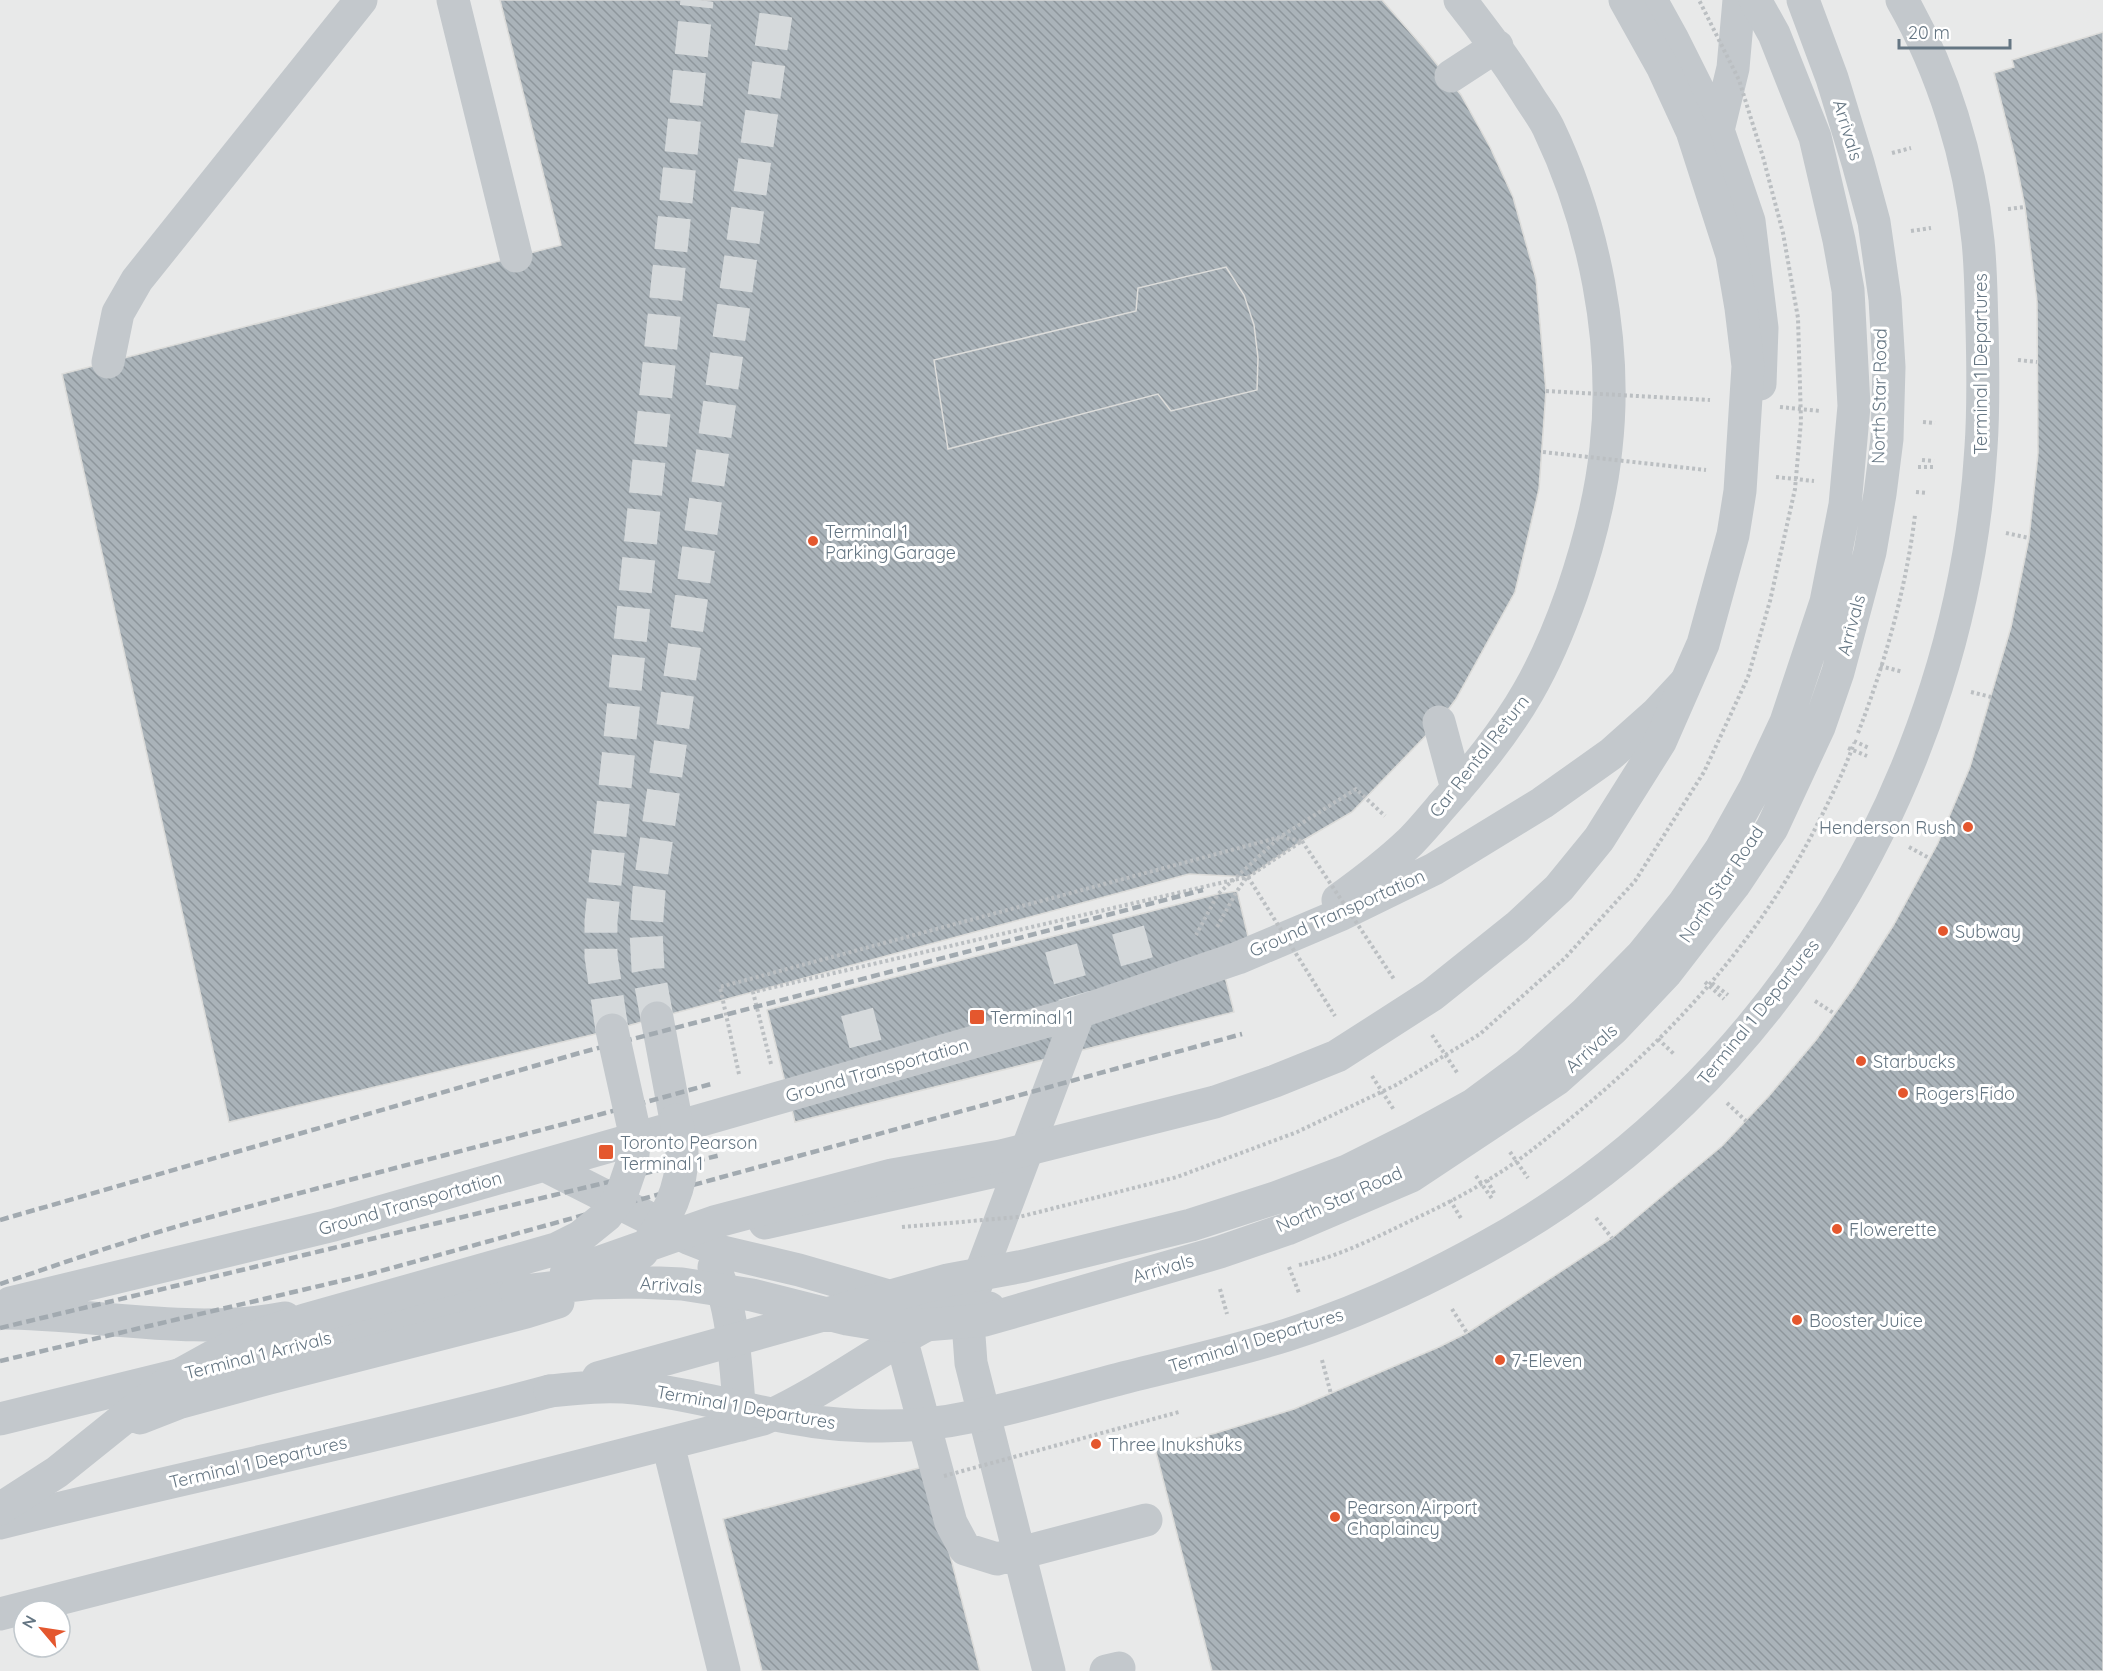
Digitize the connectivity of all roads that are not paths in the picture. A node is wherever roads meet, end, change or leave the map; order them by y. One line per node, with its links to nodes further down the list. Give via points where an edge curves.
1 (361, 0): 15 (street, via 136,280 118,314)
2 (453, 0): 14 (street)
3 (1460, 0): 11 (street, Car Rental Return)
4 (1625, 0): 26 (street, bridge, via 1692,131 1732,255 1748,366 1740,491 1733,535 1703,644 1660,742 1599,839 1559,888 1441,989 1337,1056 1215,1102 1001,1156 892,1175 714,1222)
5 (1651, 0): 13 (street, Ground Transportation)
6 (1739, 0): 13 (street, via 1733,68)
7 (1755, 0): 31 (street, Terminal 1 Departures, bridge, via 1774,34 1815,137 1848,290 1854,406 1845,505 1826,602 1786,722 1721,849 1642,955 1569,1028 1473,1105 1347,1171 1191,1225 927,1286)
8 (1796, 0): 28 (street, North Star Road, via 1841,122 1869,229 1881,329 1882,419 1869,538 1834,664 1788,774 1744,858 1659,971 1617,1016 1515,1102 1410,1168 1342,1201 1236,1242 1026,1302)
9 (1803, 0): 26 (street, Arrivals, bridge, via 1861,173 1874,222 1885,299 1889,367 1887,439 1870,552 1819,727 1772,828 1666,973 1613,1029 1557,1079 1411,1176 1265,1237 985,1320 884,1325 752,1295 682,1284 592,1283)
10 (1902, 0): 31 (street, Terminal 1 Departures, bridge, via 1918,27 1945,93 1965,164 1978,239 1983,423 1971,544 1951,636 1922,731 1878,833 1805,959 1694,1091 1637,1144 1581,1188 1488,1246 1416,1284 1334,1318 1214,1356 966,1418 892,1426 827,1424 634,1388)
11 (1497, 46): 12 (street); 18 (street, Car Rental Return, via 1547,126 1576,196 1589,241 1600,290 1609,374 1606,446 1590,534 1547,655 1519,707)
12 (1451, 76)
13 (1718, 130): 16 (street, Ground Transportation, via 1749,221 1762,328 1757,440 1744,522 1729,596)
14 (516, 256)
15 (108, 362)
16 (1709, 654): 19 (street, Ground Transportation, via 1657,713 1542,803 1434,869); 24 (street, Ground Transportation, via 1669,745 1620,829 1532,931 1455,996 1411,1027 1313,1078 1158,1131)
17 (1439, 722): 18 (street)
18 (1457, 789): 19 (street, Car Rental Return, via 1411,841 1369,877 1332,904)
19 (1238, 958): 20 (street, Ground Transportation)
20 (1079, 1012): 23 (street, Ground Transportation); 24 (street)
21 (657, 1018): 34 (street, bridge, via 682,1153 678,1182 655,1236 612,1279 575,1297 526,1312 181,1402)
22 (612, 1030): 34 (street, bridge, via 635,1134 632,1164 621,1196 606,1216 580,1237 556,1250 254,1337 174,1378)
23 (544, 1165): 25 (street); 27 (street, Ground Transportation, via 334,1225)
24 (1023, 1165): 25 (street, Ground Transportation); 28 (street)
25 (690, 1239): 28 (street, via 723,1252 799,1269 885,1296); 29 (street, Ground Transportation, via 257,1323 213,1325); 33 (street, via 723,1284)
26 (516, 1292): 32 (street, Terminal 1 Arrivals, bridge)
27 (0, 1305)
28 (967, 1309): 30 (street); 39 (street, via 971,1363)
29 (0, 1313)
30 (901, 1338): 33 (street, via 784,1410); 39 (street, via 951,1523 965,1550 997,1559)
31 (550, 1391): 38 (street, Terminal 1 Departures)
32 (0, 1419)
33 (741, 1425): 35 (street)
34 (95, 1441): 36 (street, bridge, via 57,1472)
35 (668, 1444): 40 (street); 41 (street)
36 (0, 1509)
37 (1146, 1520): 39 (street)
38 (0, 1523)
39 (1018, 1553): 42 (street)
40 (0, 1614)
41 (724, 1671)
42 (1049, 1671)

